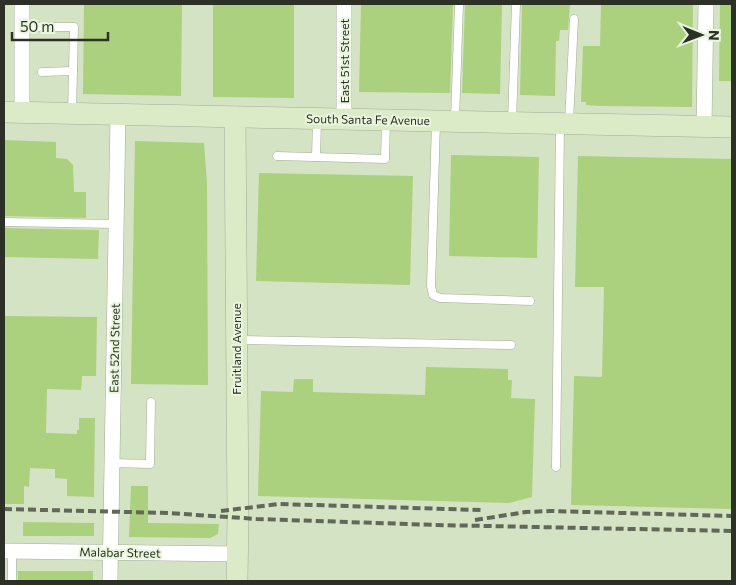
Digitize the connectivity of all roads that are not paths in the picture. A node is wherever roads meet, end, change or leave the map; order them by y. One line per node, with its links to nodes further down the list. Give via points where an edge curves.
1 (22, 4): 7 (street)
2 (344, 4): 15 (street, East 51st Street)
3 (460, 4): 17 (lane)
4 (516, 4): 18 (lane)
5 (706, 4): 20 (street)
6 (574, 19): 19 (lane)
7 (22, 27): 8 (lane, via 74,27); 10 (street)
8 (73, 71): 9 (lane); 11 (lane)
9 (42, 72)
10 (13, 112): 11 (main road, South Santa Fe Avenue)
11 (72, 113): 12 (main road, South Santa Fe Avenue)
12 (118, 114): 13 (main road, South Santa Fe Avenue); 25 (street, East 52nd Street)
13 (235, 117): 14 (main road, South Santa Fe Avenue); 27 (main road, Fruitland Avenue)
14 (317, 118): 15 (main road, South Santa Fe Avenue); 23 (lane)
15 (344, 119): 16 (main road, South Santa Fe Avenue)
16 (386, 120): 17 (main road, South Santa Fe Avenue); 23 (lane, via 385,159)
17 (445, 121): 18 (main road, South Santa Fe Avenue); 26 (lane, via 431,286 433,295 440,298)
18 (512, 123): 19 (main road, South Santa Fe Avenue)
19 (564, 124): 20 (main road, South Santa Fe Avenue); 31 (lane)
20 (704, 127): 21 (main road, South Santa Fe Avenue)
21 (732, 128)
22 (277, 156): 23 (lane)
23 (316, 156)
24 (4, 222): 25 (lane)
25 (116, 224): 30 (street, East 52nd Street)
26 (530, 301)
27 (236, 340): 28 (lane); 34 (main road, Fruitland Avenue)
28 (511, 345)
29 (151, 402): 30 (lane, via 150,464)
30 (112, 463): 33 (street, East 52nd Street)
31 (556, 467)
32 (8, 551): 33 (street, Malabar Street); 35 (lane)
33 (110, 552): 34 (street, Malabar Street); 36 (street, East 52nd Street)
34 (237, 554): 37 (main road, Fruitland Avenue)
35 (12, 581)
36 (110, 581)
37 (237, 581)

